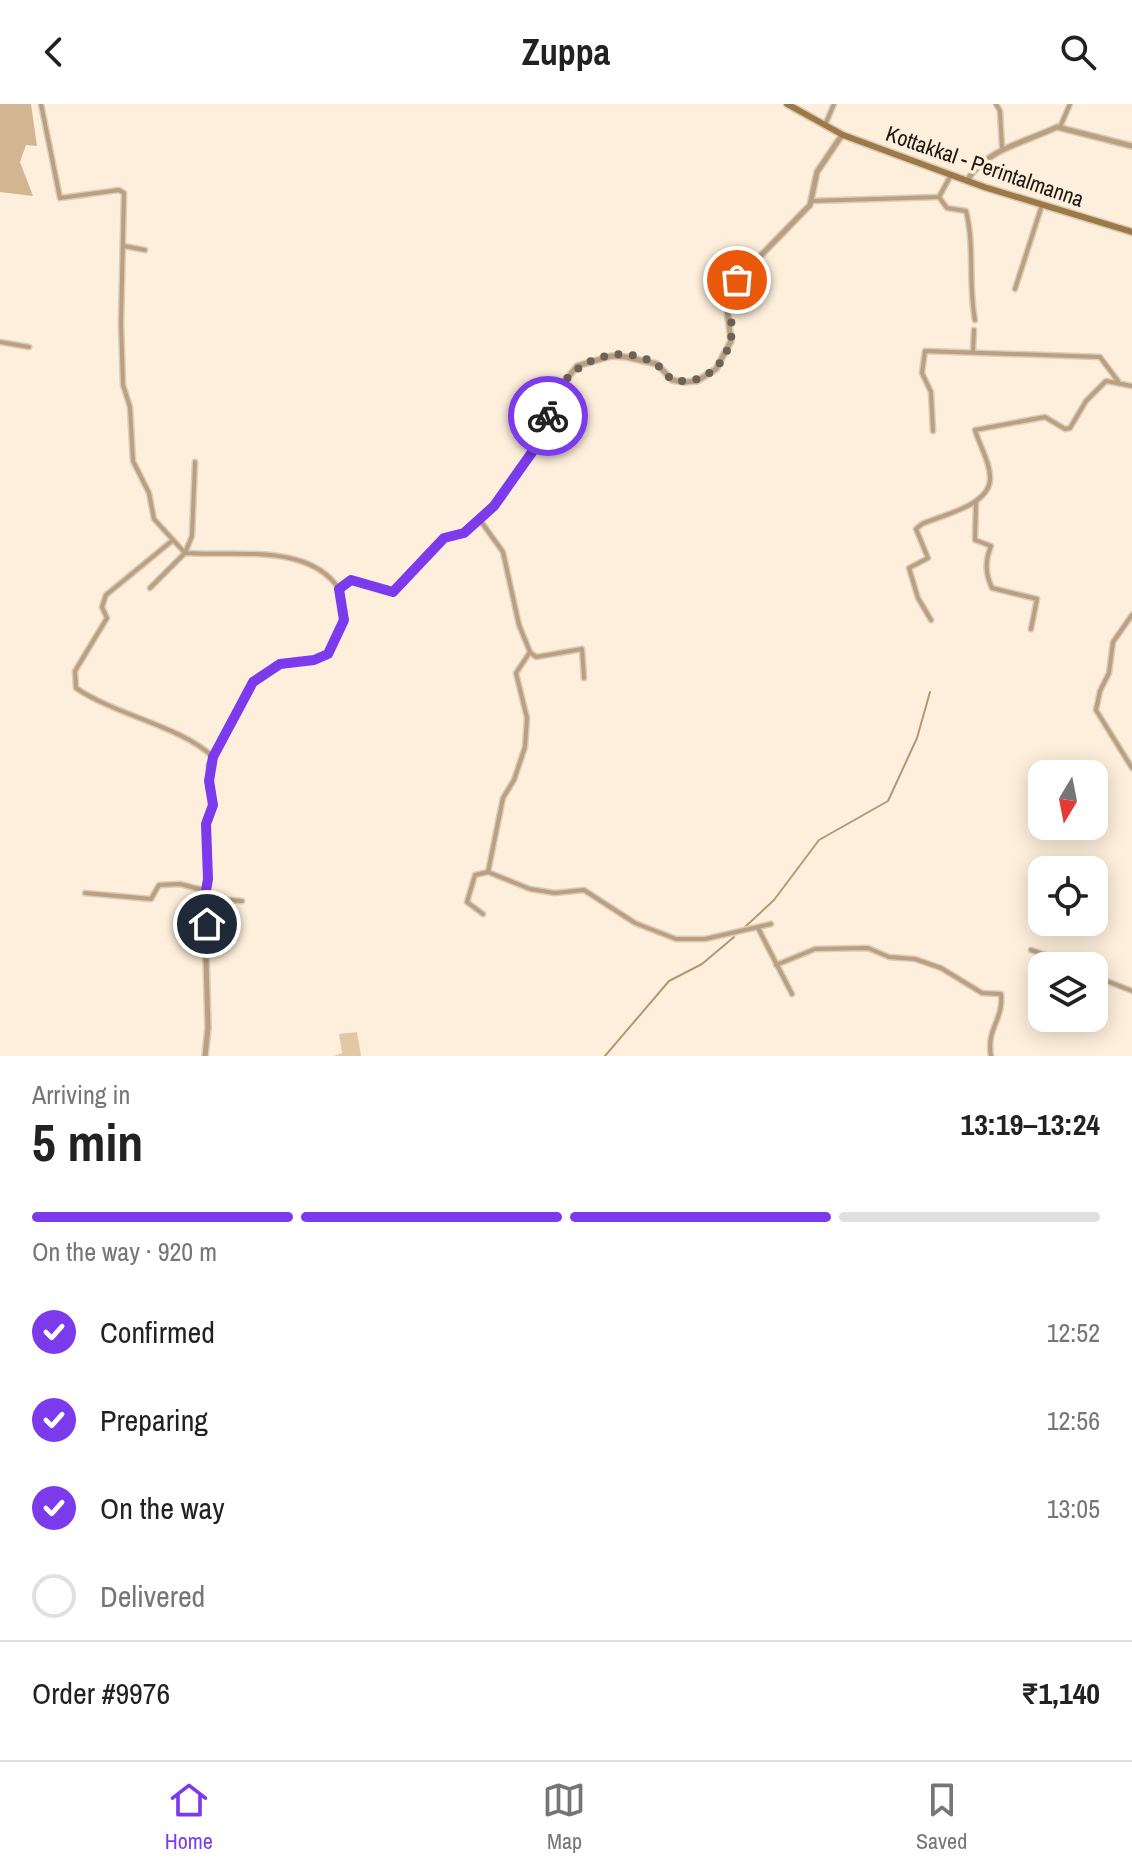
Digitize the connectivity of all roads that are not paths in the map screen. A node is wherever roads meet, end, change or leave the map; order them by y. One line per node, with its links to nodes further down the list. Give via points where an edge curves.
1 (41, 104): 17 (street, via 60,198 124,193)
2 (787, 104): 6 (main road, Kottakkal - Perintalmanna)
3 (834, 104): 6 (street)
4 (996, 104): 10 (street)
5 (1070, 104): 7 (street)
6 (825, 125): 8 (main road, Kottakkal - Perintalmanna)
7 (1060, 127): 9 (street); 10 (street, via 1029,142)
8 (842, 135): 11 (main road, Kottakkal - Perintalmanna); 14 (street, via 817,172)
9 (1132, 146)
10 (1002, 147): 12 (street, via 974,167)
11 (951, 175): 12 (main road, Kottakkal - Perintalmanna); 13 (street)
12 (967, 181): 15 (main road, Kottakkal - Perintalmanna)
13 (939, 197): 14 (street); 20 (street, via 947,208 966,211 973,240 969,279)
14 (811, 201): 30 (street, via 737,280 727,309 731,341 716,369 684,382 672,380 657,364 626,357 577,366 554,395 540,441)
15 (1042, 205): 16 (main road, Kottakkal - Perintalmanna); 19 (street)
16 (1132, 232)
17 (124, 246): 18 (street); 31 (street, via 121,339 133,461 149,493 154,519)
18 (145, 250)
19 (1015, 289)
20 (975, 320)
21 (974, 330): 24 (street)
22 (0, 342): 23 (street)
23 (29, 347)
24 (973, 351): 25 (street, via 1100,357); 27 (street, via 925,351 922,373 931,392)
25 (1118, 381): 26 (street); 29 (street, via 1106,381 1096,389 1070,428 1045,417 975,430 990,479)
26 (1132, 386)
27 (933, 431)
28 (195, 462): 32 (street, via 192,536)
29 (976, 502): 36 (street, via 916,529 928,558 909,568); 37 (street, via 975,540 991,546 988,580 992,588 1037,599)
30 (480, 520): 34 (street, via 464,533 444,538 393,592 351,580); 38 (street, via 503,552)
31 (173, 540): 32 (street); 40 (street, via 106,595 102,607 107,618 75,671 76,688)
32 (185, 553): 33 (street); 34 (street, via 280,556 311,567)
33 (150, 588)
34 (339, 589): 40 (street, via 343,629 334,647 321,658 280,664 253,682)
35 (1132, 615): 41 (street, via 1113,642 1096,710)
36 (931, 620)
37 (1031, 629)
38 (530, 652): 39 (street, via 536,657 582,649); 42 (street, via 516,673 527,718 525,747 503,798)
39 (584, 678)
40 (213, 757): 44 (street, via 213,805 206,824)
41 (1132, 768)
42 (488, 872): 46 (street, via 475,875 467,902); 48 (street, via 530,889 584,890 635,923 676,939)
43 (85, 893): 44 (street, via 151,899 159,885 180,884)
44 (207, 894): 45 (street); 55 (street)
45 (242, 901)
46 (483, 914)
47 (771, 924): 48 (street)
48 (758, 928): 51 (street)
49 (1031, 950): 50 (street)
50 (1037, 952)
51 (776, 965): 54 (street); 56 (street, via 815,949 844,946 941,968 982,993 1001,994 1003,1011 988,1039)
52 (1108, 982): 53 (street)
53 (1132, 991)
54 (792, 994)
55 (205, 1056)
56 (991, 1056)

